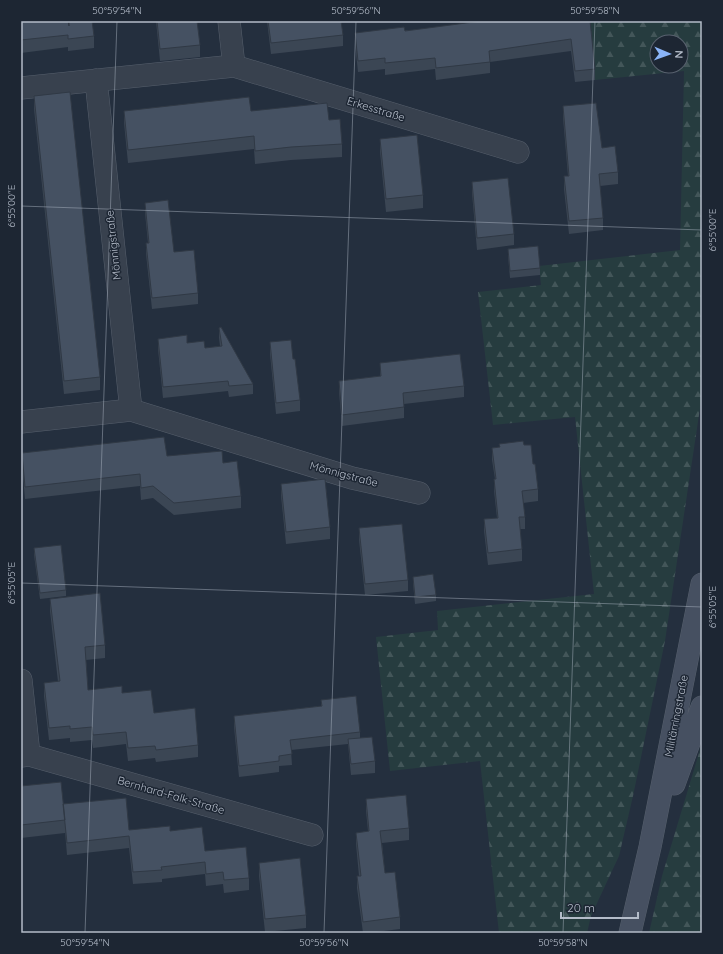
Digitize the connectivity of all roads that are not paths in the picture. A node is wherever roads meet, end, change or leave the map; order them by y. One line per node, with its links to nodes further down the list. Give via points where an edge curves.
1 (229, 21): 2 (street)
2 (234, 66): 3 (street, Erkesstraße); 5 (street, Erkesstraße)
3 (96, 80): 4 (street, Erkesstraße); 6 (street, Mönnigstraße)
4 (21, 88)
5 (518, 152)
6 (131, 410): 7 (street, Mönnigstraße); 8 (street, Mönnigstraße, via 352,478)
7 (21, 422)
8 (419, 493)
9 (702, 584): 14 (main road, Militärringstraße)
10 (21, 680): 12 (street, Bernhard-Falk-Straße)
11 (702, 707): 14 (main road, Militärringstraße)
12 (25, 756): 13 (street, Bernhard-Falk-Straße)
13 (312, 835)
14 (650, 847): 15 (main road, Militärringstraße)
15 (630, 933)

